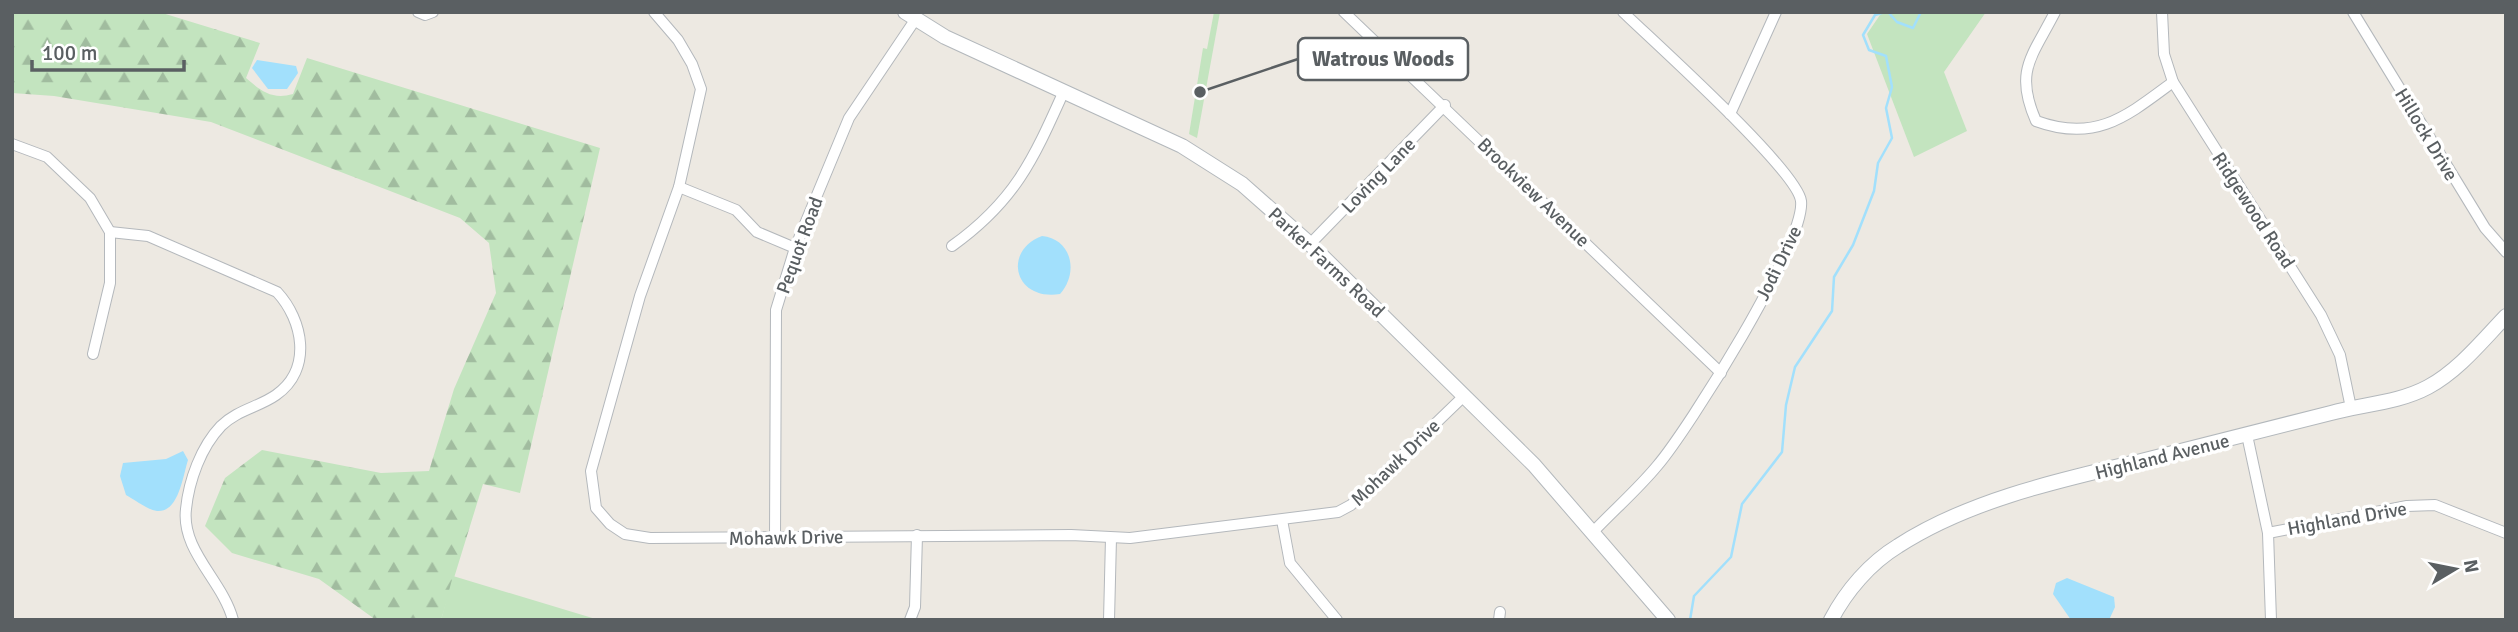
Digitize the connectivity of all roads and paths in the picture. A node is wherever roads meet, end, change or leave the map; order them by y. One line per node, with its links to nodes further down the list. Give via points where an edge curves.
1 (418, 12): 2 (street)
2 (433, 12)
3 (654, 12): 16 (street, Mohawk Drive, via 678,40 701,89)
4 (1345, 12): 13 (street, Brookview Avenue)
5 (1623, 12): 14 (street, Jodi Drive)
6 (1776, 12): 14 (street)
7 (2054, 12): 11 (street, via 2024,78 2036,121 2058,129 2088,129 2123,119)
8 (2162, 12): 11 (street, Ridgewood Road, via 2164,54)
9 (2353, 12): 21 (street, Hillock Drive, via 2485,228)
10 (910, 16): 12 (street, Parker Farms Road); 20 (street, Pequot Road, via 849,118)
11 (2173, 82): 26 (street, Ridgewood Road, via 2321,314 2340,355)
12 (1063, 91): 18 (street, Parker Farms Road, via 1211,162); 19 (street, via 1036,155 1008,198)
13 (1444, 105): 18 (street, Loving Lane); 24 (street, Brookview Avenue)
14 (1730, 114): 24 (street, Jodi Drive, via 1792,182 1801,200 1799,223 1788,247)
15 (12, 144): 17 (street, via 47,157 90,198)
16 (679, 187): 20 (street, via 736,210 757,232); 33 (street, Mohawk Drive, via 640,296 591,471 591,490 596,508 625,534)
17 (110, 232): 23 (street, via 110,283); 35 (street, via 148,236 277,292 300,328 294,373 274,396 238,412 209,441 186,509 191,544 228,603)
18 (1310, 244): 25 (street, Parker Farms Road)
19 (952, 246)
20 (795, 248): 33 (street, Pequot Road, via 776,310)
21 (2506, 252)
22 (2506, 316): 26 (street, Highland Avenue, via 2455,369 2429,386 2402,398)
23 (93, 354)
24 (1721, 373): 29 (street, Jodi Drive, via 1658,466)
25 (1465, 395): 28 (street, Mohawk Drive, via 1351,505 1338,512); 29 (street, Parker Farms Road)
26 (2351, 408): 27 (street, Highland Avenue)
27 (2247, 435): 30 (street, Highland Drive); 40 (street, Highland Avenue, via 2040,487 1931,527 1872,566)
28 (1282, 520): 34 (street, Mohawk Drive); 38 (street, via 1290,563)
29 (1594, 531): 39 (street, Parker Farms Road)
30 (2268, 533): 31 (street, Highland Drive, via 2407,506 2435,505); 41 (street, Highland Drive)
31 (2506, 533)
32 (917, 535): 33 (street, Mohawk Drive); 34 (street, Mohawk Drive); 36 (street, via 915,607)
33 (775, 537)
34 (1111, 538): 37 (street)
35 (233, 620)
36 (910, 620)
37 (1109, 620)
38 (1337, 620)
39 (1668, 620)
40 (1831, 620)
41 (2271, 620)

